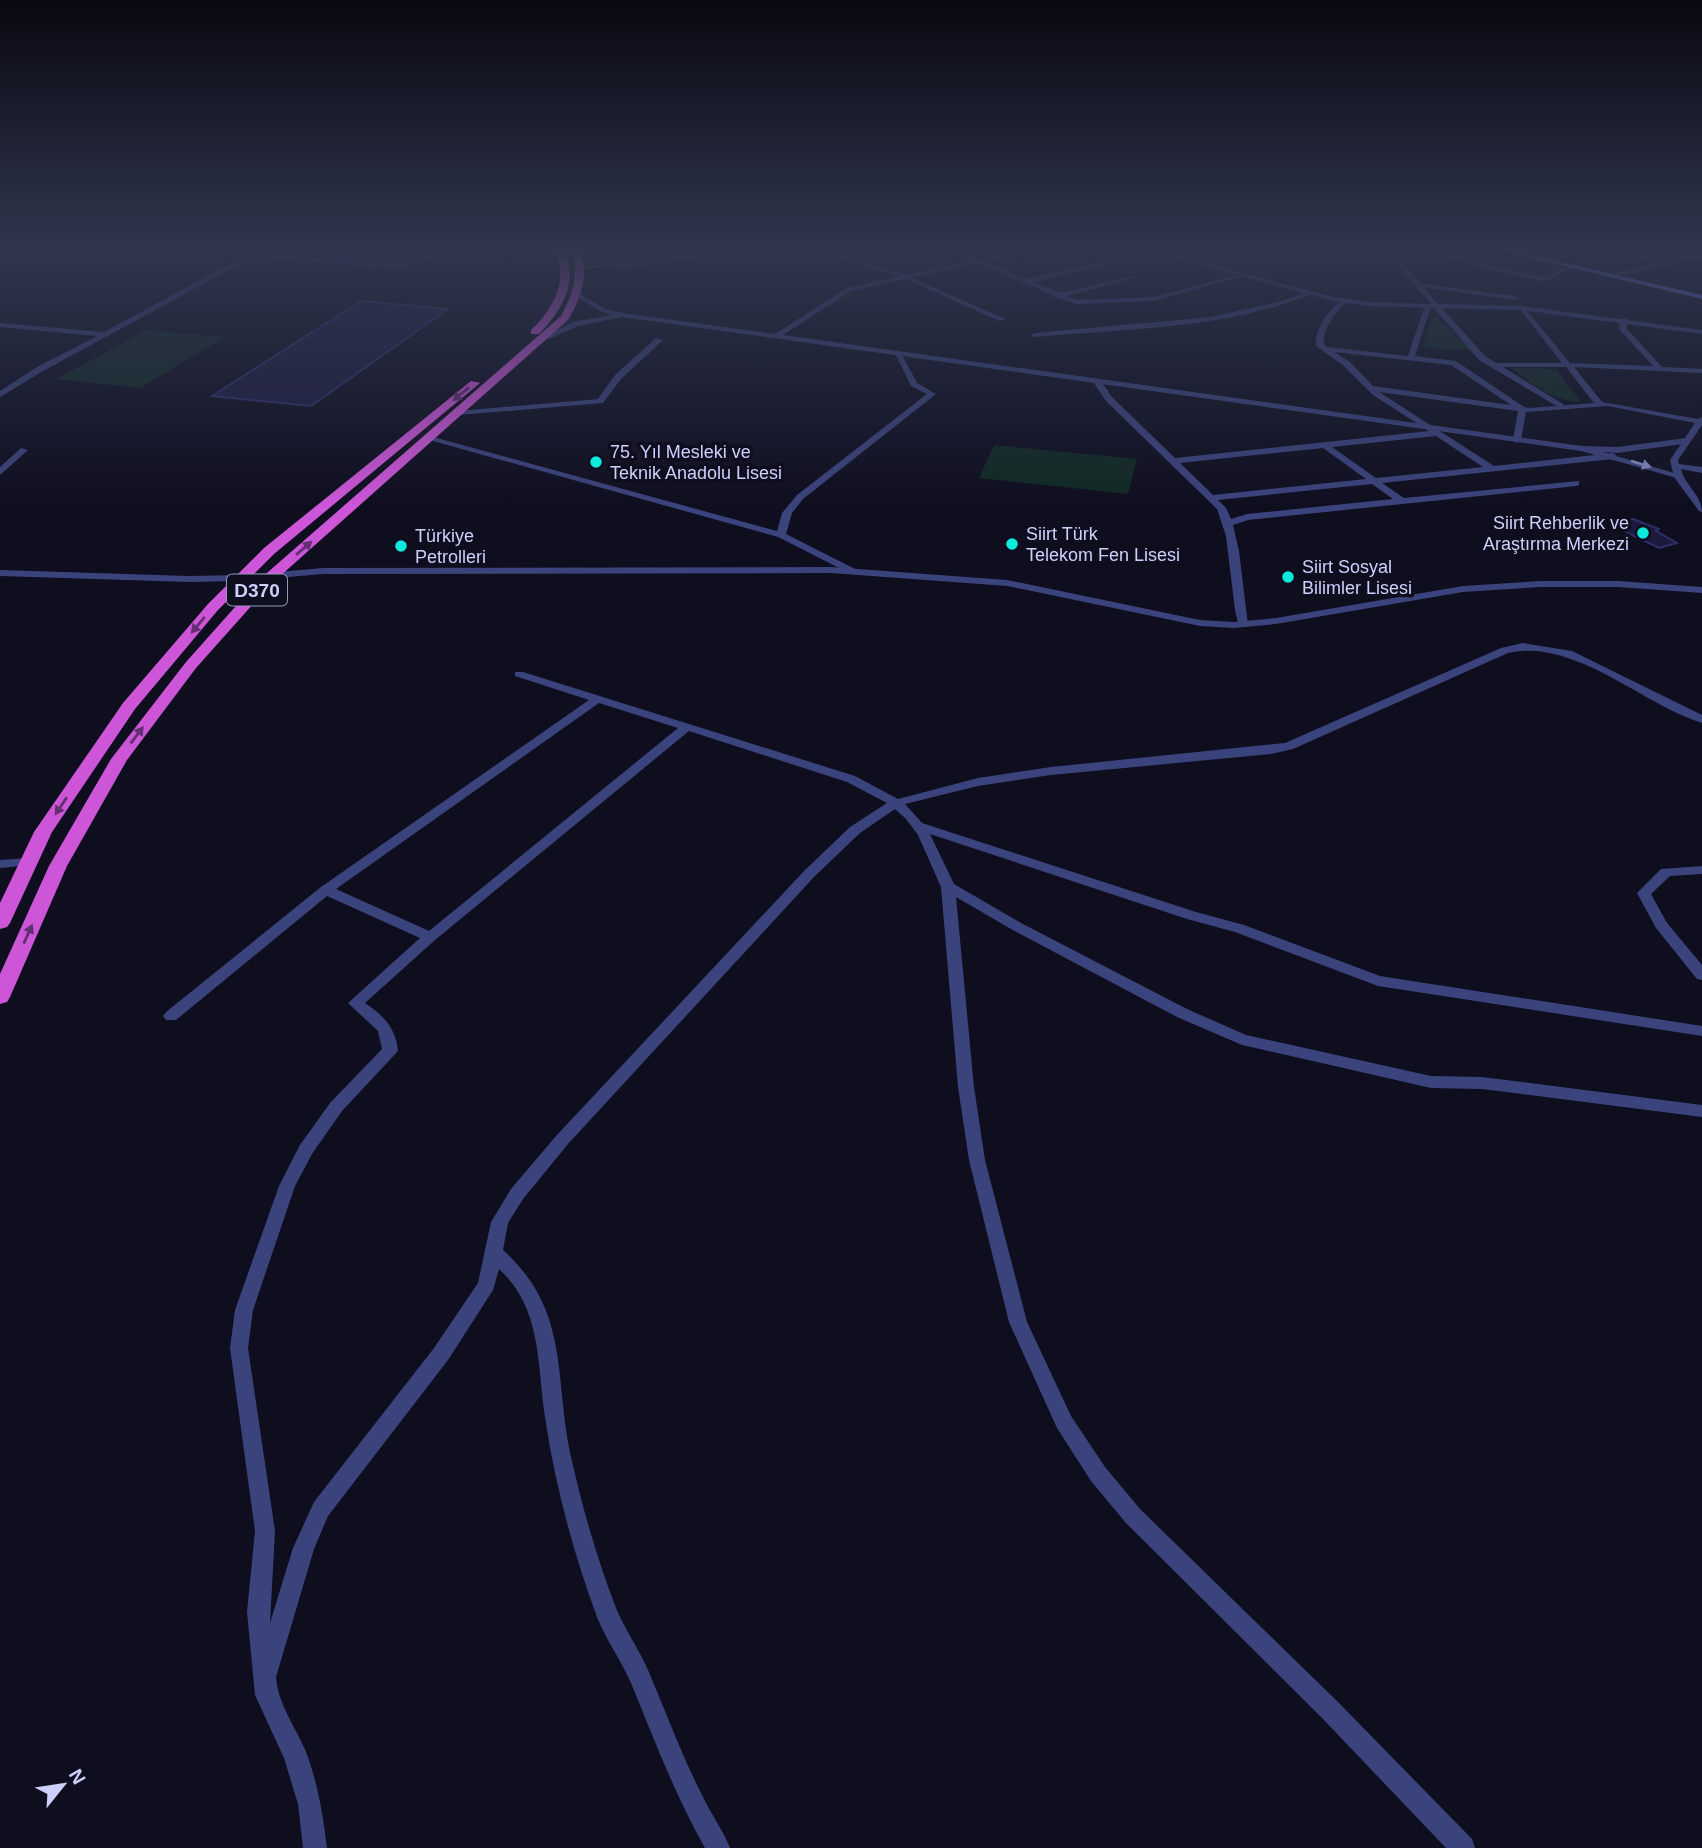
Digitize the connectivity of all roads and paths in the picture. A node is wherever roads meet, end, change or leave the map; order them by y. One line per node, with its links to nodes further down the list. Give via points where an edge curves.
1 (104, 335): 23 (street)
2 (531, 335): 52 (highway, D370, one-way to 52)
3 (550, 335): 11 (street)
4 (764, 335): 12 (street)
5 (779, 335): 12 (street)
6 (1319, 335): 14 (street)
7 (1418, 335): 16 (street)
8 (1462, 335): 17 (street, via 1482,358)
9 (1545, 335): 18 (street)
10 (1629, 335): 19 (street)
11 (546, 337): 27 (highway, D370)
12 (776, 337): 15 (street)
13 (659, 340): 27 (street, via 618,377 600,401)
14 (1324, 349): 16 (street); 22 (street, via 1348,364)
15 (898, 355): 21 (street); 48 (street, via 914,384 932,394 800,497 787,513)
16 (1411, 357): 26 (street, via 1462,368)
17 (1496, 365): 18 (street); 25 (street)
18 (1570, 366): 19 (street); 24 (street)
19 (1659, 368): 20 (street)
20 (1702, 371)
21 (1098, 383): 29 (street); 37 (street)
22 (1371, 388): 26 (street); 29 (street)
23 (0, 395)
24 (1599, 404): 25 (street); 28 (street)
25 (1560, 406): 26 (street)
26 (1522, 409): 31 (street)
27 (459, 413): 30 (highway, D370)
28 (1702, 421): 32 (street)
29 (1433, 431): 31 (street); 33 (street); 38 (street)
30 (430, 439): 48 (street); 51 (highway, D370, one-way to 30)
31 (1517, 440): 34 (street)
32 (1687, 441): 34 (street, via 1616,450); 39 (street, via 1674,460)
33 (1326, 446): 37 (street); 42 (street)
34 (1582, 449): 36 (street)
35 (24, 450): 41 (street)
36 (1613, 456): 38 (street); 39 (street, one-way to 39)
37 (1174, 461): 44 (street)
38 (1492, 468): 42 (street)
39 (1676, 470): 40 (street); 46 (street)
40 (1702, 470)
41 (0, 472)
42 (1372, 480): 44 (street); 45 (street)
43 (1576, 483): 45 (street)
44 (1212, 498): 47 (street)
45 (1402, 502): 47 (street, via 1247,517)
46 (1702, 509)
47 (1228, 523): 54 (street)
48 (781, 535): 49 (street)
49 (851, 571): 51 (street); 54 (street, via 1007,583 1200,622)
50 (0, 573): 52 (street)
51 (273, 574): 52 (street); 69 (highway, D370, one-way to 51, via 58,866 119,759 191,665)
52 (242, 578): 61 (highway, D370, one-way to 61, via 129,706 43,832)
53 (1702, 590): 54 (street, via 1618,584 1463,589)
54 (1243, 625)
55 (519, 674): 56 (street)
56 (597, 699): 58 (street); 65 (street)
57 (1702, 719): 59 (street, via 1568,653 1523,646 1289,746 1051,771 978,782)
58 (687, 727): 59 (street, via 851,779); 67 (street)
59 (896, 803): 60 (street); 73 (street, via 855,830 809,874 562,1140 500,1222)
60 (918, 826): 64 (street); 71 (street, via 1239,928 1378,981)
61 (29, 862): 62 (street); 66 (highway, D370)
62 (0, 864)
63 (1702, 870): 68 (street, via 1666,872 1644,893 1661,925)
64 (948, 887): 72 (street, via 1182,1013 1242,1040 1431,1082 1482,1083); 77 (street, via 977,1160 1018,1322 1064,1422 1133,1516)
65 (326, 890): 67 (street); 70 (street)
66 (0, 923)
67 (430, 937): 74 (street, via 355,1003 380,1020 390,1038 390,1051 336,1107 306,1150 287,1186 244,1310 239,1348 265,1531 258,1612)
68 (1702, 975)
69 (0, 997)
70 (172, 1016)
71 (1702, 1031)
72 (1702, 1111)
73 (495, 1254): 74 (street, via 487,1285 441,1354 321,1509 304,1548); 76 (street, via 515,1272 536,1305 546,1336 561,1459 608,1616)
74 (264, 1678): 75 (street, via 266,1695 295,1755 310,1804)
75 (314, 1848)
76 (718, 1848)
77 (1463, 1848)

